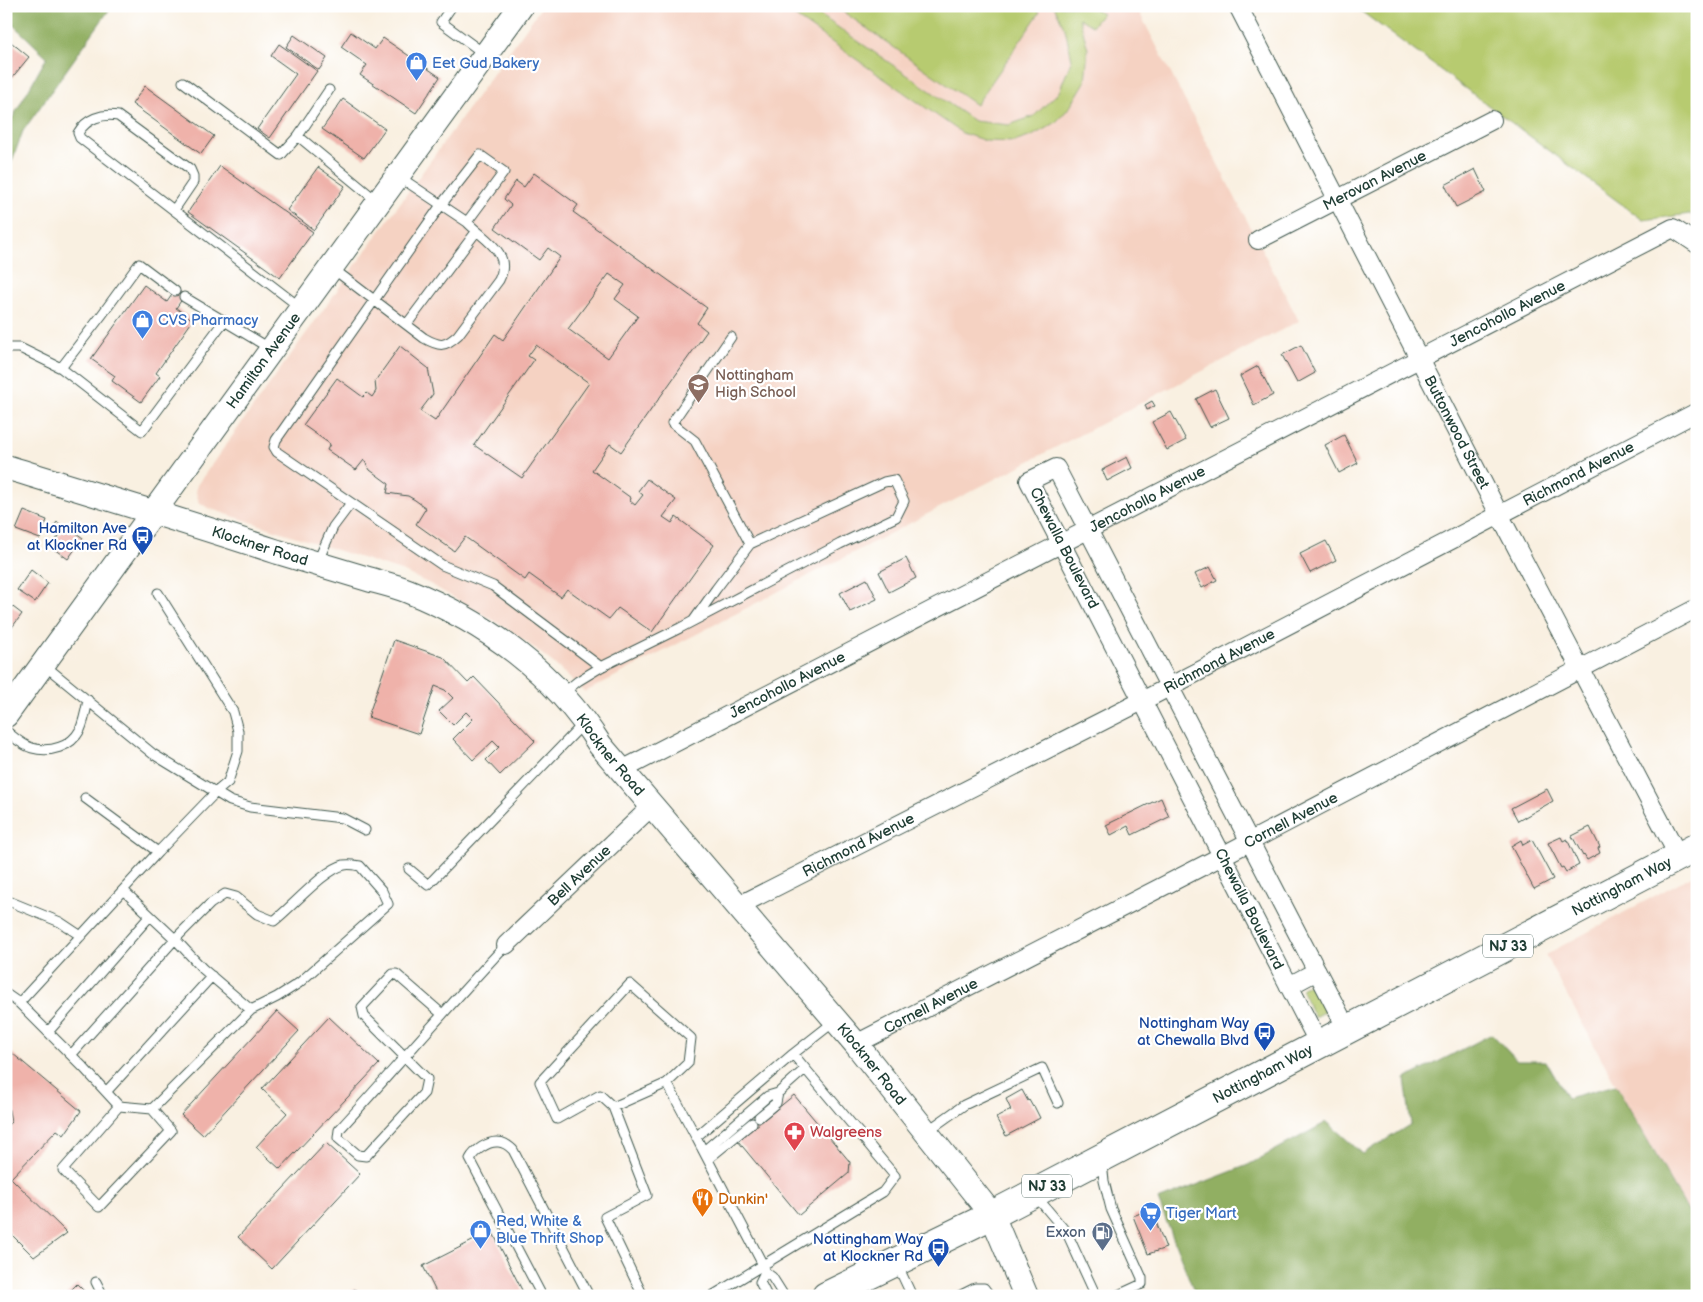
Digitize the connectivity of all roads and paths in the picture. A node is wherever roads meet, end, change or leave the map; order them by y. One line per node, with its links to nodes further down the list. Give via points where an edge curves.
1 (452, 6): 4 (lane, via 441,22)
2 (521, 6): 4 (main road, Hamilton Avenue)
3 (1238, 6): 10 (street, Buttonwood Street)
4 (486, 55): 9 (main road, Hamilton Avenue)
5 (183, 82): 8 (lane, via 281,155)
6 (329, 90): 8 (lane)
7 (1492, 120): 10 (street, Merovan Avenue)
8 (298, 136): 11 (lane)
9 (398, 176): 11 (main road, Hamilton Avenue); 12 (lane)
10 (1337, 199): 16 (street, Merovan Avenue); 28 (street, Buttonwood Street)
11 (378, 202): 18 (main road, Hamilton Avenue)
12 (441, 205): 14 (lane); 14 (lane, via 480,154 504,172); 21 (lane)
13 (174, 210): 13 (lane, via 80,138 78,133 83,124 106,114 118,116 190,169 193,182); 22 (lane)
14 (467, 222): 15 (lane)
15 (476, 232): 24 (lane); 24 (lane, via 493,244 500,254 504,271 458,335 451,342 434,344)
16 (1258, 240)
17 (1697, 244): 28 (street, Jencohollo Avenue, via 1673,228)
18 (331, 267): 21 (lane); 22 (main road, Hamilton Avenue)
19 (175, 291): 29 (lane, via 139,264)
20 (184, 297): 23 (lane)
21 (376, 300): 24 (lane); 32 (lane, via 274,447)
22 (301, 308): 27 (main road, Hamilton Avenue)
23 (224, 321): 27 (lane); 29 (lane, via 142,431)
24 (407, 324)
25 (731, 337): 37 (lane, via 672,422 695,441)
26 (6, 348): 29 (lane, via 20,348)
27 (271, 349): 33 (main road, Hamilton Avenue)
28 (1419, 358): 34 (street, Buttonwood Street); 35 (street, Jencohollo Avenue)
29 (61, 368)
30 (1697, 412): 34 (street, Richmond Avenue)
31 (6, 467): 33 (main road, Klockner Road)
32 (351, 503): 38 (lane, via 333,527); 43 (lane, via 442,565 493,586)
33 (153, 512): 38 (main road, Klockner Road); 42 (main road, Hamilton Avenue)
34 (1499, 514): 44 (street, Buttonwood Street); 45 (street, Richmond Avenue)
35 (1088, 529): 36 (street, Jencohollo Avenue); 36 (street, Chewalla Boulevard, via 1056,468 1047,472 1029,482); 45 (street, Chewalla Boulevard)
36 (1061, 542): 48 (street, Chewalla Boulevard); 52 (street, Jencohollo Avenue)
37 (750, 544): 41 (lane); 41 (lane, via 884,482 894,480 904,501 896,517)
38 (316, 564): 46 (main road, Klockner Road, via 407,590 441,606 502,640)
39 (158, 592): 53 (lane, via 235,718 238,751 228,782)
40 (1697, 608): 44 (street, Cornell Avenue)
41 (694, 620): 43 (lane)
42 (43, 664): 47 (lane); 49 (main road, Hamilton Avenue)
43 (601, 666): 46 (lane)
44 (1581, 668): 57 (street, Cornell Avenue); 59 (street, Buttonwood Street)
45 (1170, 686): 48 (street, Richmond Avenue); 57 (street, Chewalla Boulevard)
46 (562, 694): 50 (main road, Klockner Road)
47 (88, 700): 51 (lane, via 80,730 66,745 48,750 33,748); 53 (lane, via 153,754)
48 (1142, 701): 60 (street, Chewalla Boulevard); 64 (street, Richmond Avenue)
49 (6, 715)
50 (586, 721): 52 (main road, Klockner Road, via 600,745); 61 (lane, via 428,885)
51 (6, 731)
52 (622, 770): 55 (main road, Klockner Road)
53 (215, 793): 56 (lane, via 250,807 342,818); 58 (lane)
54 (85, 798): 58 (lane)
55 (652, 806): 64 (main road, Klockner Road); 68 (street, Bell Avenue)
56 (365, 830)
57 (1249, 842): 60 (street, Cornell Avenue); 69 (street, Chewalla Boulevard)
58 (158, 852): 62 (lane)
59 (1688, 855): 77 (main road, Nottingham Way / NJ 33)
60 (1222, 856): 71 (street, Chewalla Boulevard); 79 (street, Cornell Avenue)
61 (409, 869)
62 (123, 890): 65 (lane); 66 (lane)
63 (6, 900): 66 (lane, via 60,922)
64 (738, 906): 76 (main road, Klockner Road)
65 (150, 916): 67 (lane); 78 (lane)
66 (81, 936): 73 (lane)
67 (175, 939): 70 (lane); 74 (lane, via 210,904 225,894 236,897 257,914 274,921 326,874 344,865 360,866 382,891 388,904 299,983); 82 (lane)
68 (506, 945): 75 (lane)
69 (1317, 971): 71 (street); 77 (street, Chewalla Boulevard)
70 (212, 976): 74 (lane); 86 (lane)
71 (1289, 986): 80 (street, Chewalla Boulevard)
72 (6, 994): 73 (lane)
73 (19, 1003): 78 (lane)
74 (251, 1010): 91 (lane)
75 (442, 1014): 83 (lane); 83 (lane, via 396,974 362,1007 364,1016)
76 (835, 1021): 79 (main road, Klockner Road); 81 (lane)
77 (1348, 1029): 80 (main road, Nottingham Way / NJ 33)
78 (48, 1032): 82 (lane)
79 (856, 1044): 94 (main road, Klockner Road)
80 (1319, 1044): 97 (main road, Nottingham Way / NJ 33)
81 (793, 1054): 84 (lane); 95 (lane)
82 (71, 1055): 86 (lane)
83 (405, 1058): 83 (lane, via 339,1130 338,1138 358,1155 366,1156 424,1093 427,1079)
84 (805, 1069): 87 (lane); 101 (lane, via 895,1176 883,1192)
85 (667, 1083): 90 (lane); 90 (lane, via 688,1063 691,1038 630,984 540,1082 557,1119 600,1095); 95 (lane)
86 (106, 1092): 89 (lane)
87 (778, 1093): 92 (lane, via 776,1103); 96 (lane, via 768,1096)
88 (1058, 1104): 94 (lane, via 1042,1068 964,1104)
89 (119, 1106): 91 (lane); 91 (lane, via 63,1170 99,1207 172,1131)
90 (612, 1107): 107 (lane, via 647,1195 605,1218)
91 (152, 1109)
92 (759, 1117)
93 (752, 1123): 96 (lane)
94 (926, 1132): 99 (main road, Klockner Road)
95 (696, 1137): 96 (lane)
96 (706, 1155): 101 (lane)
97 (1102, 1156): 98 (main road, Nottingham Way / NJ 33); 116 (lane, via 1111,1209 1142,1278 1142,1284)
98 (1033, 1193): 99 (main road, Nottingham Way / NJ 33); 115 (lane, via 1067,1233)
99 (992, 1214): 100 (main road, Nottingham Way / NJ 33); 114 (main road, Klockner Road)
100 (896, 1261): 103 (main road, Nottingham Way / NJ 33); 111 (lane)
101 (764, 1268): 108 (lane); 109 (lane, via 760,1282); 110 (lane)
102 (96, 1282): 104 (lane)
103 (841, 1292)
104 (103, 1296)
105 (542, 1296): 106 (lane, via 470,1159 473,1153 485,1146 497,1142 513,1150)
106 (589, 1296)
107 (643, 1296)
108 (712, 1296)
109 (767, 1296)
110 (784, 1296)
111 (912, 1296)
112 (960, 1296): 113 (lane, via 975,1288 984,1288)
113 (990, 1296)
114 (1026, 1296)
115 (1096, 1296)
116 (1116, 1296)

